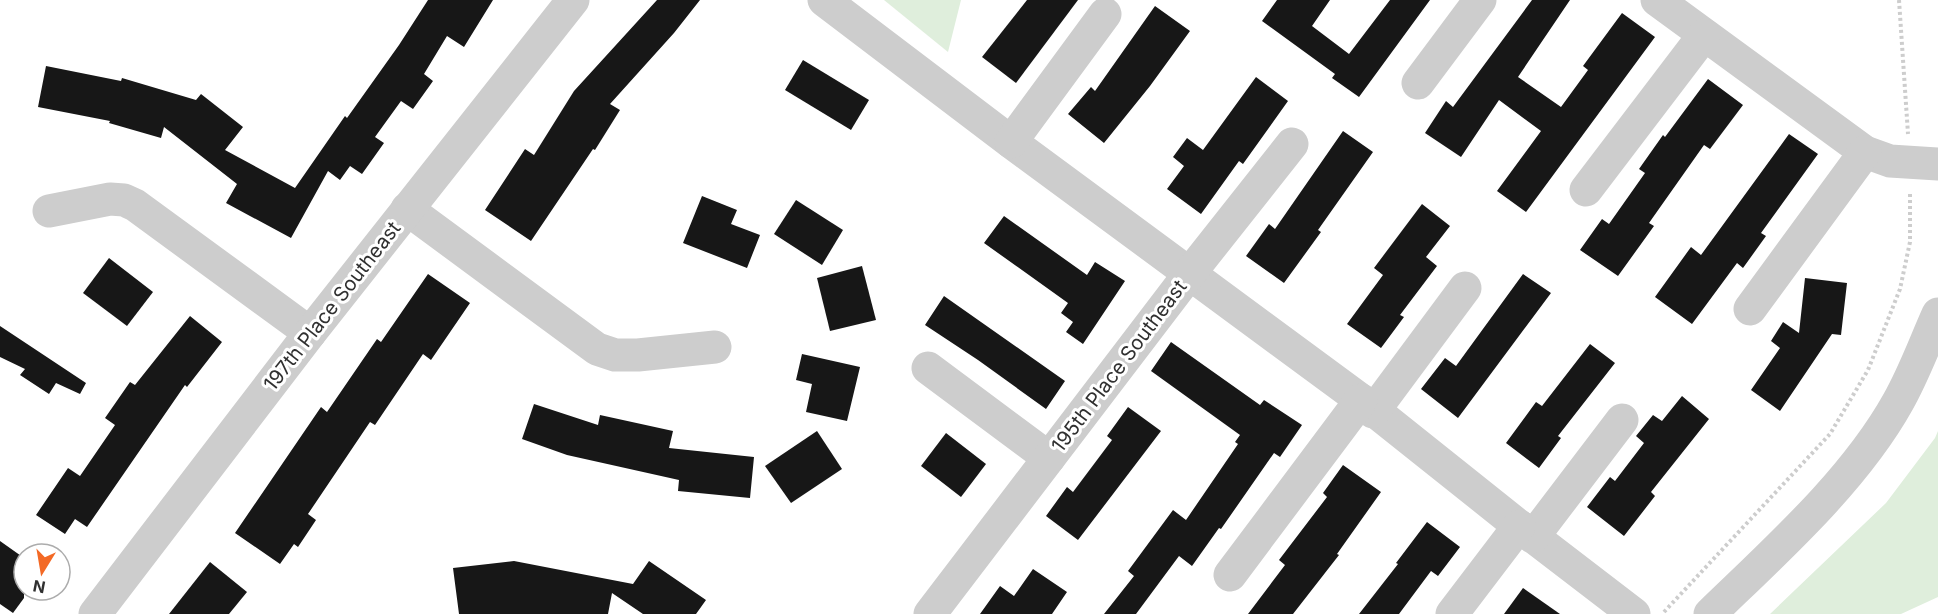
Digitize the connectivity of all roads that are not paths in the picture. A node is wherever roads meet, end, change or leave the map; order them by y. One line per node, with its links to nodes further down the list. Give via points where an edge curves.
1 (573, 0): 13 (street, 197th Place Southeast)
2 (824, 0): 8 (street)
3 (1480, 0): 7 (street)
4 (1657, 0): 6 (street)
5 (1105, 14): 8 (street)
6 (1704, 35): 10 (street); 12 (street)
7 (1418, 83)
8 (1011, 142): 15 (street)
9 (1292, 144): 15 (street, 195th Place Southeast)
10 (1864, 152): 11 (street, via 1890,161); 17 (street)
11 (1924, 163)
12 (1586, 190)
13 (407, 209): 19 (street, 197th Place Southeast); 20 (street, via 597,349 615,355 638,355)
14 (49, 211): 19 (street, via 110,198 135,205)
15 (1190, 273): 22 (street); 24 (street, 195th Place Southeast)
16 (1465, 288): 22 (street)
17 (1750, 309)
18 (1938, 314): 31 (street, via 1898,402 1871,442 1794,532)
19 (310, 333): 27 (street, 197th Place Southeast)
20 (715, 346)
21 (928, 368): 24 (street, 195th Place Southeast)
22 (1367, 406): 25 (street); 26 (street)
23 (1622, 420): 25 (street)
24 (1049, 458): 28 (street, 195th Place Southeast)
25 (1526, 531): 29 (street); 30 (street)
26 (1230, 575)
27 (95, 614)
28 (930, 614)
29 (1452, 614)
30 (1634, 614)
31 (1710, 614)

